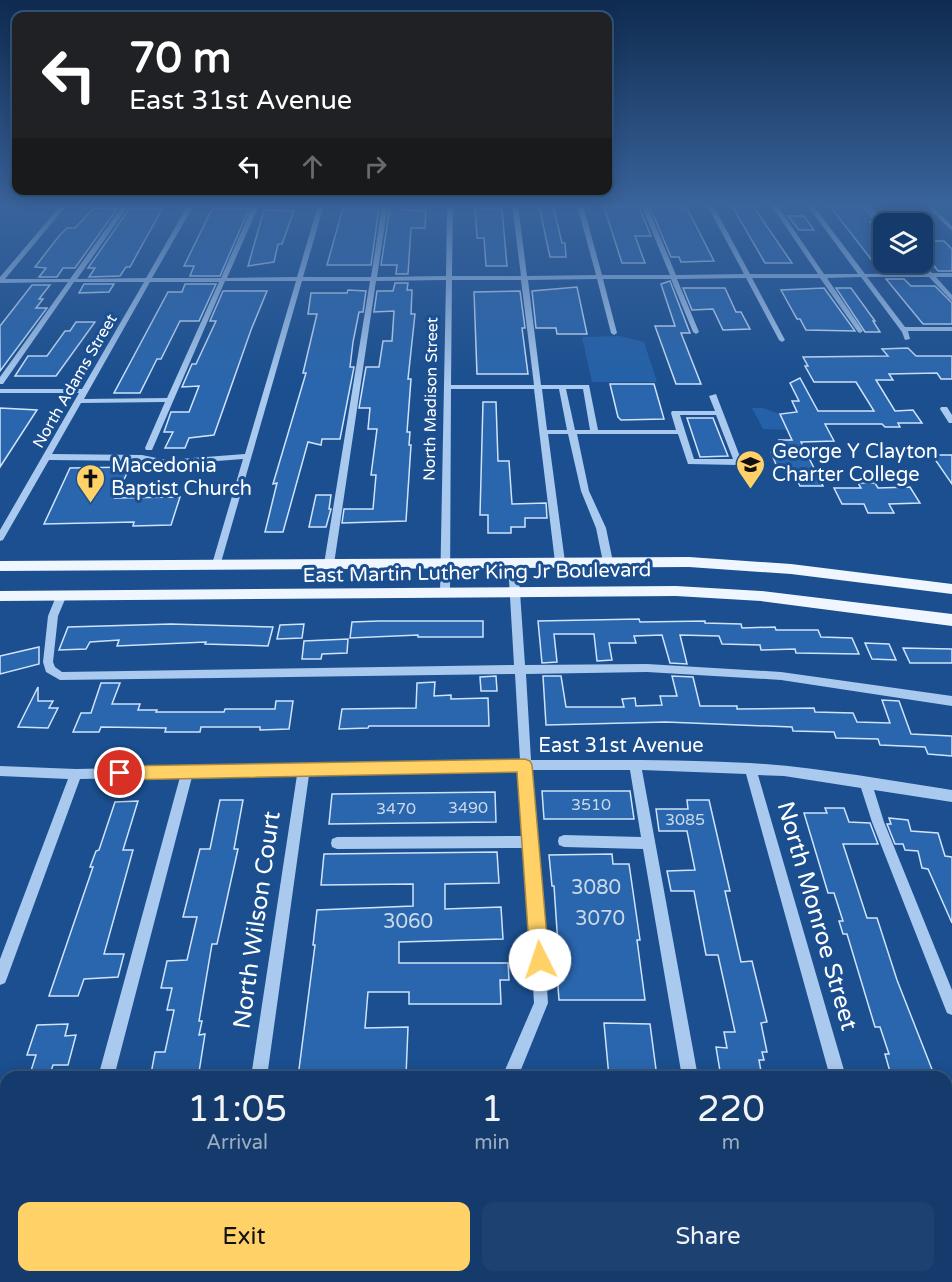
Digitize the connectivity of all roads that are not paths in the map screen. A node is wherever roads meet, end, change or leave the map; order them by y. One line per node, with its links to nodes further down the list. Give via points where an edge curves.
1 (14, 265): 27 (street)
2 (83, 265): 28 (street)
3 (156, 265): 25 (street, North Adams Street)
4 (229, 265): 26 (street)
5 (302, 265): 23 (street)
6 (375, 265): 24 (street)
7 (449, 265): 21 (street, North Madison Street)
8 (522, 265): 22 (street)
9 (596, 265): 19 (street)
10 (669, 265): 20 (street)
11 (742, 265): 18 (street)
12 (815, 265): 14 (street)
13 (855, 265): 15 (street)
14 (822, 275): 15 (street); 18 (street); 32 (street)
15 (863, 275): 16 (street); 30 (street)
16 (930, 275): 17 (street); 29 (street)
17 (952, 275)
18 (748, 276): 20 (street); 36 (street)
19 (599, 277): 20 (street); 22 (street); 34 (street)
20 (674, 277): 33 (street)
21 (449, 278): 22 (street); 24 (street); 38 (street, North Madison Street)
22 (524, 278): 39 (street)
23 (298, 279): 24 (street); 26 (street); 54 (street)
24 (373, 279): 62 (street)
25 (147, 280): 26 (street); 28 (street); 41 (street, North Adams Street)
26 (222, 280): 44 (street)
27 (0, 281): 28 (street)
28 (72, 281): 37 (street)
29 (952, 299)
30 (903, 329): 31 (street); 35 (street)
31 (952, 329)
32 (860, 331)
33 (696, 332)
34 (614, 333)
35 (907, 339)
36 (782, 340)
37 (0, 382)
38 (447, 387): 39 (street); 59 (street, North Madison Street)
39 (537, 387): 40 (street); 49 (street)
40 (561, 387): 50 (street); 52 (street, via 586,387)
41 (85, 391): 42 (street); 45 (street, North Adams Street)
42 (0, 392)
43 (713, 396): 47 (street)
44 (170, 400): 45 (street); 53 (street)
45 (80, 401): 55 (street, North Adams Street)
46 (944, 409): 48 (street)
47 (720, 413): 51 (street, via 675,413); 51 (street, via 738,462 691,462)
48 (952, 421)
49 (543, 432): 50 (street); 57 (street)
50 (572, 432): 52 (street); 58 (street, via 589,506 602,528)
51 (682, 432): 52 (street)
52 (595, 433)
53 (149, 448)
54 (248, 456): 55 (street, via 151,462 142,458); 61 (street)
55 (47, 457): 56 (street, North Adams Street)
56 (0, 538)
57 (560, 562): 58 (main road, East Martin Luther King Jr Boulevard); 60 (main road, East Martin Luther King Jr Boulevard)
58 (608, 562): 64 (main road, East Martin Luther King Jr Boulevard, via 747,565)
59 (446, 563): 60 (main road, East Martin Luther King Jr Boulevard); 62 (main road, East Martin Luther King Jr Boulevard); 66 (street, North Madison Street)
60 (513, 563): 65 (street)
61 (218, 564): 62 (main road, East Martin Luther King Jr Boulevard); 63 (main road, East Martin Luther King Jr Boulevard)
62 (329, 564)
63 (0, 566)
64 (952, 589)
65 (515, 592): 66 (main road, East Martin Luther King Jr Boulevard); 69 (main road, East Martin Luther King Jr Boulevard, via 735,594); 70 (street)
66 (445, 593): 68 (main road, East Martin Luther King Jr Boulevard)
67 (0, 596): 68 (main road, East Martin Luther King Jr Boulevard)
68 (61, 597): 70 (street, via 54,616 48,662 50,669 60,676)
69 (952, 620)
70 (520, 670): 71 (street, via 647,668 750,673); 72 (street)
71 (952, 701)
72 (525, 765): 73 (street, East 31st Avenue); 76 (street, East 31st Avenue); 81 (street)
73 (635, 766): 74 (street, East 31st Avenue); 84 (street)
74 (750, 768): 79 (street, East 31st Avenue); 91 (street, North Monroe Street)
75 (0, 771): 78 (street, East 31st Avenue)
76 (304, 771): 77 (street, East 31st Avenue); 88 (street, North Wilson Court)
77 (187, 772): 78 (street, East 31st Avenue); 87 (street)
78 (76, 774): 85 (street)
79 (864, 782): 80 (street, East 31st Avenue); 86 (street)
80 (952, 796)
81 (531, 842): 83 (street); 89 (street, via 541,1003)
82 (564, 842): 84 (street)
83 (337, 843)
84 (649, 843): 90 (street)
85 (0, 978)
86 (952, 1008)
87 (108, 1071)
88 (260, 1071)
89 (513, 1071)
90 (689, 1071)
91 (836, 1071)

